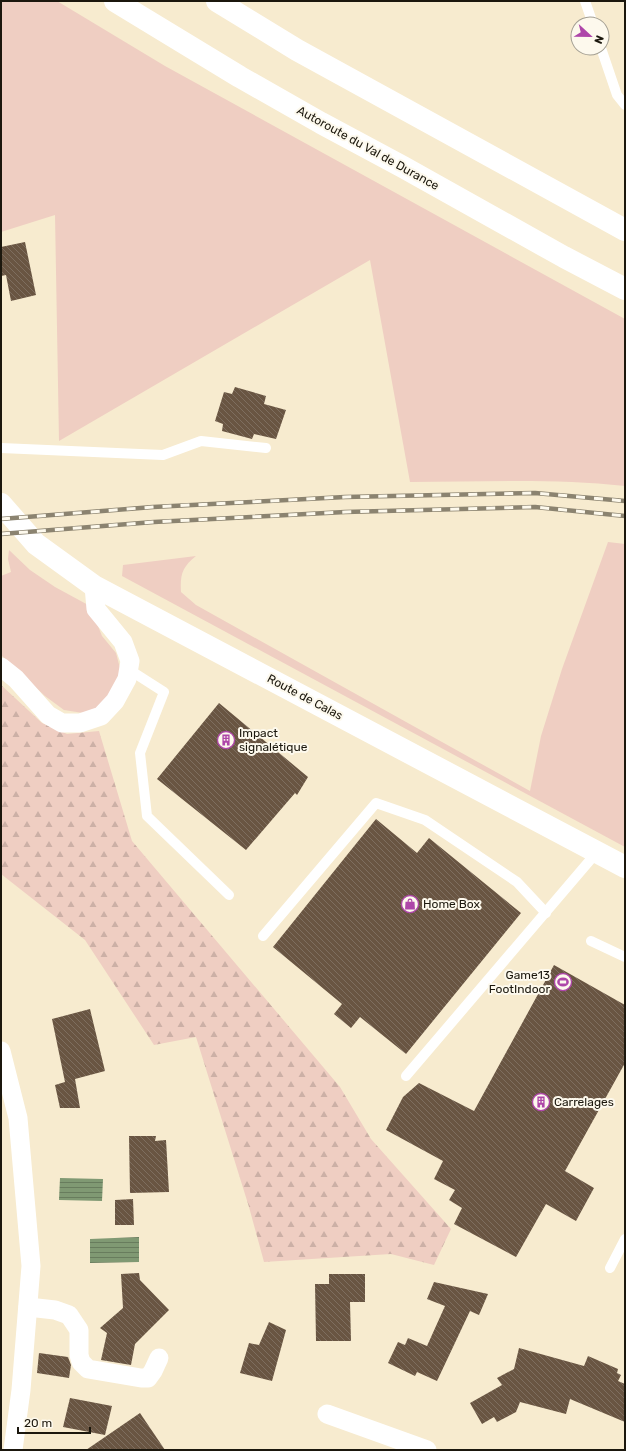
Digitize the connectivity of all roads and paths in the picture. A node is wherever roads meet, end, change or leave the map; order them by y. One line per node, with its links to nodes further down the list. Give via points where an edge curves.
1 (114, 1): 8 (main road, Autoroute du Val de Durance, via 240,78)
2 (217, 1): 7 (main road, via 297,50)
3 (585, 1): 4 (lane)
4 (590, 16)
5 (604, 56): 6 (lane, via 617,95)
6 (625, 105)
7 (625, 230)
8 (625, 289)
9 (1, 448): 10 (lane, via 163,455 201,441)
10 (266, 448)
11 (1, 504): 12 (main road, Route de Calas, via 36,544)
12 (94, 586): 14 (street, via 96,609 123,642 130,661); 15 (main road, Route de Calas)
13 (1, 667): 14 (street, via 16,679 48,715 62,723 80,723 101,716 115,701 127,679)
14 (128, 669): 17 (lane, via 164,692 140,753 147,816)
15 (597, 852): 16 (main road, Route de Calas); 18 (lane)
16 (625, 867)
17 (229, 895)
18 (546, 913): 19 (lane, via 516,882 425,820 376,803); 23 (lane)
19 (263, 936)
20 (592, 941): 21 (lane)
21 (625, 957)
22 (1, 1051): 26 (street, via 18,1118 31,1266)
23 (406, 1076)
24 (625, 1239): 25 (lane)
25 (610, 1268)
26 (28, 1307): 27 (street, via 56,1310 69,1316 79,1330 78,1355 88,1369 148,1378); 29 (street)
27 (158, 1358)
28 (327, 1414): 30 (street)
29 (13, 1450)
30 (427, 1450)

